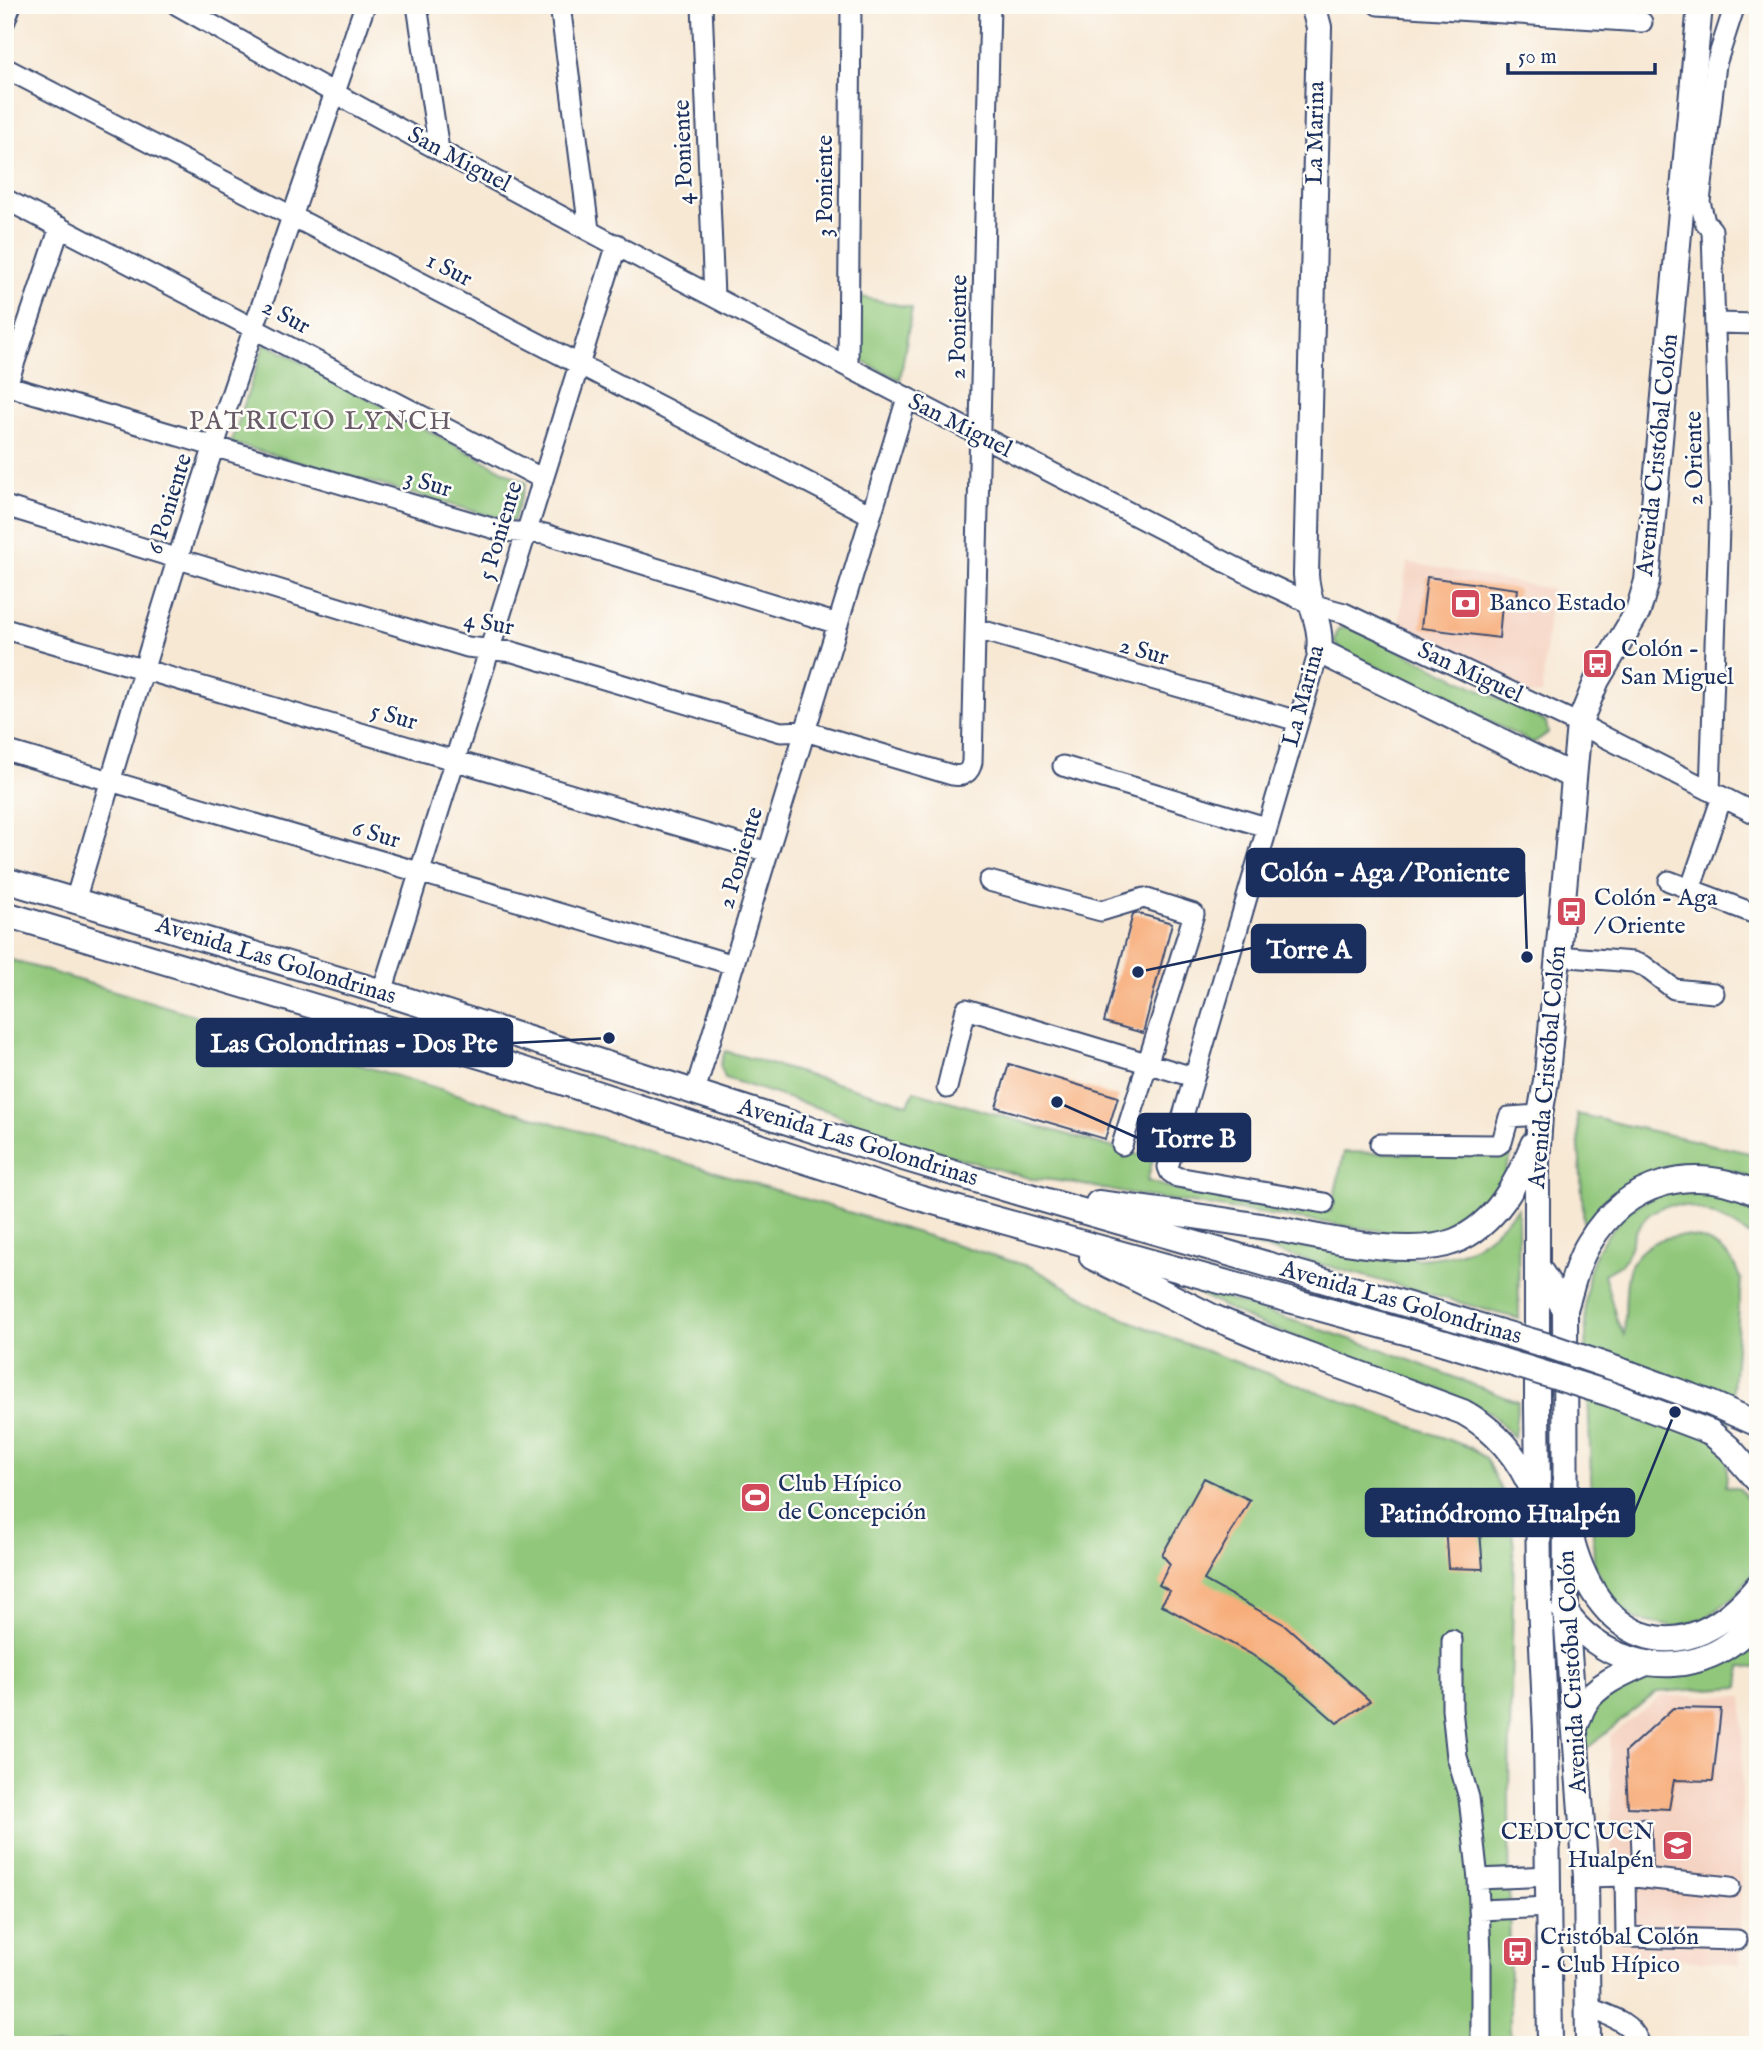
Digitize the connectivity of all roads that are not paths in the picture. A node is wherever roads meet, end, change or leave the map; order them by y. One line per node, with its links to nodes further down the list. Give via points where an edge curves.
1 (11, 5): 14 (street)
2 (177, 5): 17 (street, San Miguel)
3 (365, 5): 17 (street, 6 Poniente)
4 (417, 5): 18 (street)
5 (560, 5): 22 (street)
6 (702, 5): 24 (street, 4 Poniente)
7 (851, 5): 29 (street, 3 Poniente)
8 (990, 5): 32 (street, 2 Poniente)
9 (1313, 5): 39 (main road, La Marina, via 1319,27 1306,554)
10 (1378, 5): 13 (street)
11 (1700, 5): 47 (main road, Avenida Cristóbal Colón, via 1647,581 1638,611 1597,680)
12 (1735, 5): 25 (street, 2 Oriente, via 1716,64 1700,202 1704,222 1712,230)
13 (1549, 10): 15 (street)
14 (5, 21)
15 (1642, 22)
16 (5, 68): 20 (street, 1 Sur)
17 (334, 94): 18 (street, San Miguel); 20 (street, 6 Poniente)
18 (439, 150): 22 (street, San Miguel)
19 (5, 199): 21 (street, 2 Sur)
20 (290, 216): 27 (street, 6 Poniente); 28 (street, 1 Sur)
21 (60, 227): 27 (street, 2 Sur); 30 (street)
22 (589, 230): 23 (street, San Miguel)
23 (617, 244): 24 (street, San Miguel); 28 (street, 5 Poniente)
24 (714, 296): 29 (street, San Miguel)
25 (1716, 323): 26 (street); 55 (street, 2 Oriente, via 1720,561)
26 (1758, 324)
27 (254, 328): 33 (street, 6 Poniente); 34 (street, 2 Sur)
28 (579, 364): 34 (street, 5 Poniente); 36 (street, 1 Sur)
29 (848, 367): 31 (street, San Miguel)
30 (6, 385): 33 (street, 3 Sur)
31 (907, 398): 32 (street, San Miguel); 36 (street, 2 Poniente)
32 (981, 437): 39 (street, San Miguel); 42 (street, 2 Poniente)
33 (214, 448): 37 (street, 3 Sur, via 502,531); 38 (street, 6 Poniente)
34 (543, 479): 37 (street, 5 Poniente)
35 (5, 506): 38 (street, 4 Sur)
36 (871, 515): 40 (street, 2 Poniente)
37 (526, 533): 40 (street, 3 Sur, via 545,534); 43 (street, 5 Poniente)
38 (179, 559): 43 (street, 4 Sur, via 467,647); 45 (street, 6 Poniente)
39 (1311, 604): 44 (main road, La Marina, via 1320,627); 47 (street, San Miguel, via 1344,613)
40 (838, 624): 48 (street, 2 Poniente)
41 (5, 629): 45 (street, 5 Sur)
42 (977, 629): 46 (street, 2 Sur); 52 (street, 2 Poniente, via 972,762)
43 (490, 649): 48 (street, 4 Sur, via 781,732); 50 (street, 5 Poniente)
44 (1319, 651): 46 (street, La Marina); 53 (main road, San Miguel)
45 (144, 670): 50 (street, 5 Sur); 54 (street, 6 Poniente)
46 (1298, 721): 57 (street, La Marina)
47 (1579, 724): 53 (main road, Avenida Cristóbal Colón); 55 (street, San Miguel)
48 (805, 731): 52 (street, 4 Sur, via 953,775); 58 (street, 2 Poniente)
49 (5, 750): 54 (street, 6 Sur)
50 (455, 761): 58 (street, 5 Sur); 59 (street, 5 Poniente)
51 (1063, 766): 57 (street)
52 (967, 774)
53 (1574, 777): 67 (main road, Avenida Cristóbal Colón)
54 (109, 781): 59 (street, 6 Sur); 64 (street, 6 Poniente)
55 (1716, 794): 56 (street, San Miguel); 63 (street, 2 Oriente)
56 (1758, 815)
57 (1266, 827): 75 (street, La Marina)
58 (768, 852): 68 (street, 2 Poniente)
59 (420, 873): 68 (street, 6 Sur); 69 (street, 5 Poniente)
60 (5, 880): 64 (main road, Avenida Las Golondrinas)
61 (989, 881): 74 (street, via 1101,911 1144,898 1194,914)
62 (1668, 881): 63 (street)
63 (1690, 890): 66 (street)
64 (75, 901): 69 (main road, Avenida Las Golondrinas)
65 (5, 914): 71 (main road, Avenida Las Golondrinas)
66 (1758, 915)
67 (1557, 956): 70 (street, via 1633,962 1674,989); 78 (main road, Avenida Cristóbal Colón)
68 (734, 965): 77 (street, 2 Poniente)
69 (382, 992): 71 (main road, via 368,1006); 72 (main road, Avenida Las Golondrinas)
70 (1714, 993)
71 (343, 1014): 73 (main road, Avenida Las Golondrinas)
72 (539, 1041): 73 (street, via 514,1047); 77 (main road, Avenida Las Golondrinas)
73 (500, 1062): 84 (main road, Avenida Las Golondrinas, via 919,1198)
74 (1147, 1063): 75 (street); 76 (street, via 966,1009); 80 (street)
75 (1193, 1077): 83 (street, La Marina, via 1169,1161 1173,1175)
76 (947, 1088)
77 (695, 1091): 81 (main road, Avenida Las Golondrinas)
78 (1539, 1123): 79 (street, via 1509,1117 1497,1145); 81 (main road, via 1521,1173 1490,1217 1455,1241 1420,1248); 85 (main road, Avenida Cristóbal Colón)
79 (1380, 1144)
80 (1122, 1145)
81 (1023, 1194): 87 (main road, Avenida Las Golondrinas, bridge, via 1552,1347)
82 (1758, 1194): 86 (main road, via 1727,1182 1695,1179 1663,1183 1634,1195 1612,1212 1588,1244)
83 (1324, 1203)
84 (1054, 1236): 90 (main road, Avenida Las Golondrinas, bridge, via 1388,1326 1596,1390); 93 (main road, via 1213,1317 1470,1416 1492,1430 1509,1449)
85 (1536, 1266): 86 (main road); 93 (main road, Avenida Cristóbal Colón)
86 (1565, 1309): 94 (main road, Avenida Cristóbal Colón)
87 (1710, 1403): 88 (main road); 89 (main road)
88 (1758, 1407)
89 (1758, 1424)
90 (1710, 1432): 91 (main road, Avenida Las Golondrinas); 92 (main road)
91 (1758, 1454)
92 (1758, 1481)
93 (1539, 1506): 95 (main road, Avenida Cristóbal Colón)
94 (1567, 1520): 96 (main road, via 1582,1570 1601,1605 1622,1624 1644,1634 1666,1638 1701,1633 1722,1622); 97 (main road, Avenida Cristóbal Colón)
95 (1539, 1557): 97 (main road); 103 (main road, Avenida Cristóbal Colón)
96 (1758, 1586)
97 (1566, 1614): 100 (main road, via 1599,1645); 101 (main road, Avenida Cristóbal Colón)
98 (1758, 1619): 100 (main road, via 1735,1642 1712,1655 1672,1664)
99 (1452, 1640): 106 (street, via 1457,1757 1469,1798)
100 (1646, 1663): 101 (main road, via 1592,1694)
101 (1576, 1726): 104 (main road, Avenida Cristóbal Colón)
102 (1641, 1829): 105 (street)
103 (1549, 1876): 106 (street); 108 (main road, Avenida Cristóbal Colón)
104 (1586, 1877): 105 (street); 111 (main road, Avenida Cristóbal Colón)
105 (1634, 1877): 107 (street); 110 (street, via 1626,1937)
106 (1478, 1879): 109 (street)
107 (1730, 1886)
108 (1549, 1908): 109 (street); 114 (main road, Avenida Cristóbal Colón)
109 (1479, 1910): 113 (street)
110 (1737, 1941)
111 (1587, 2007): 112 (street, via 1627,2024); 115 (main road, Avenida Cristóbal Colón)
112 (1639, 2042)
113 (1481, 2045)
114 (1550, 2045)
115 (1588, 2045)

